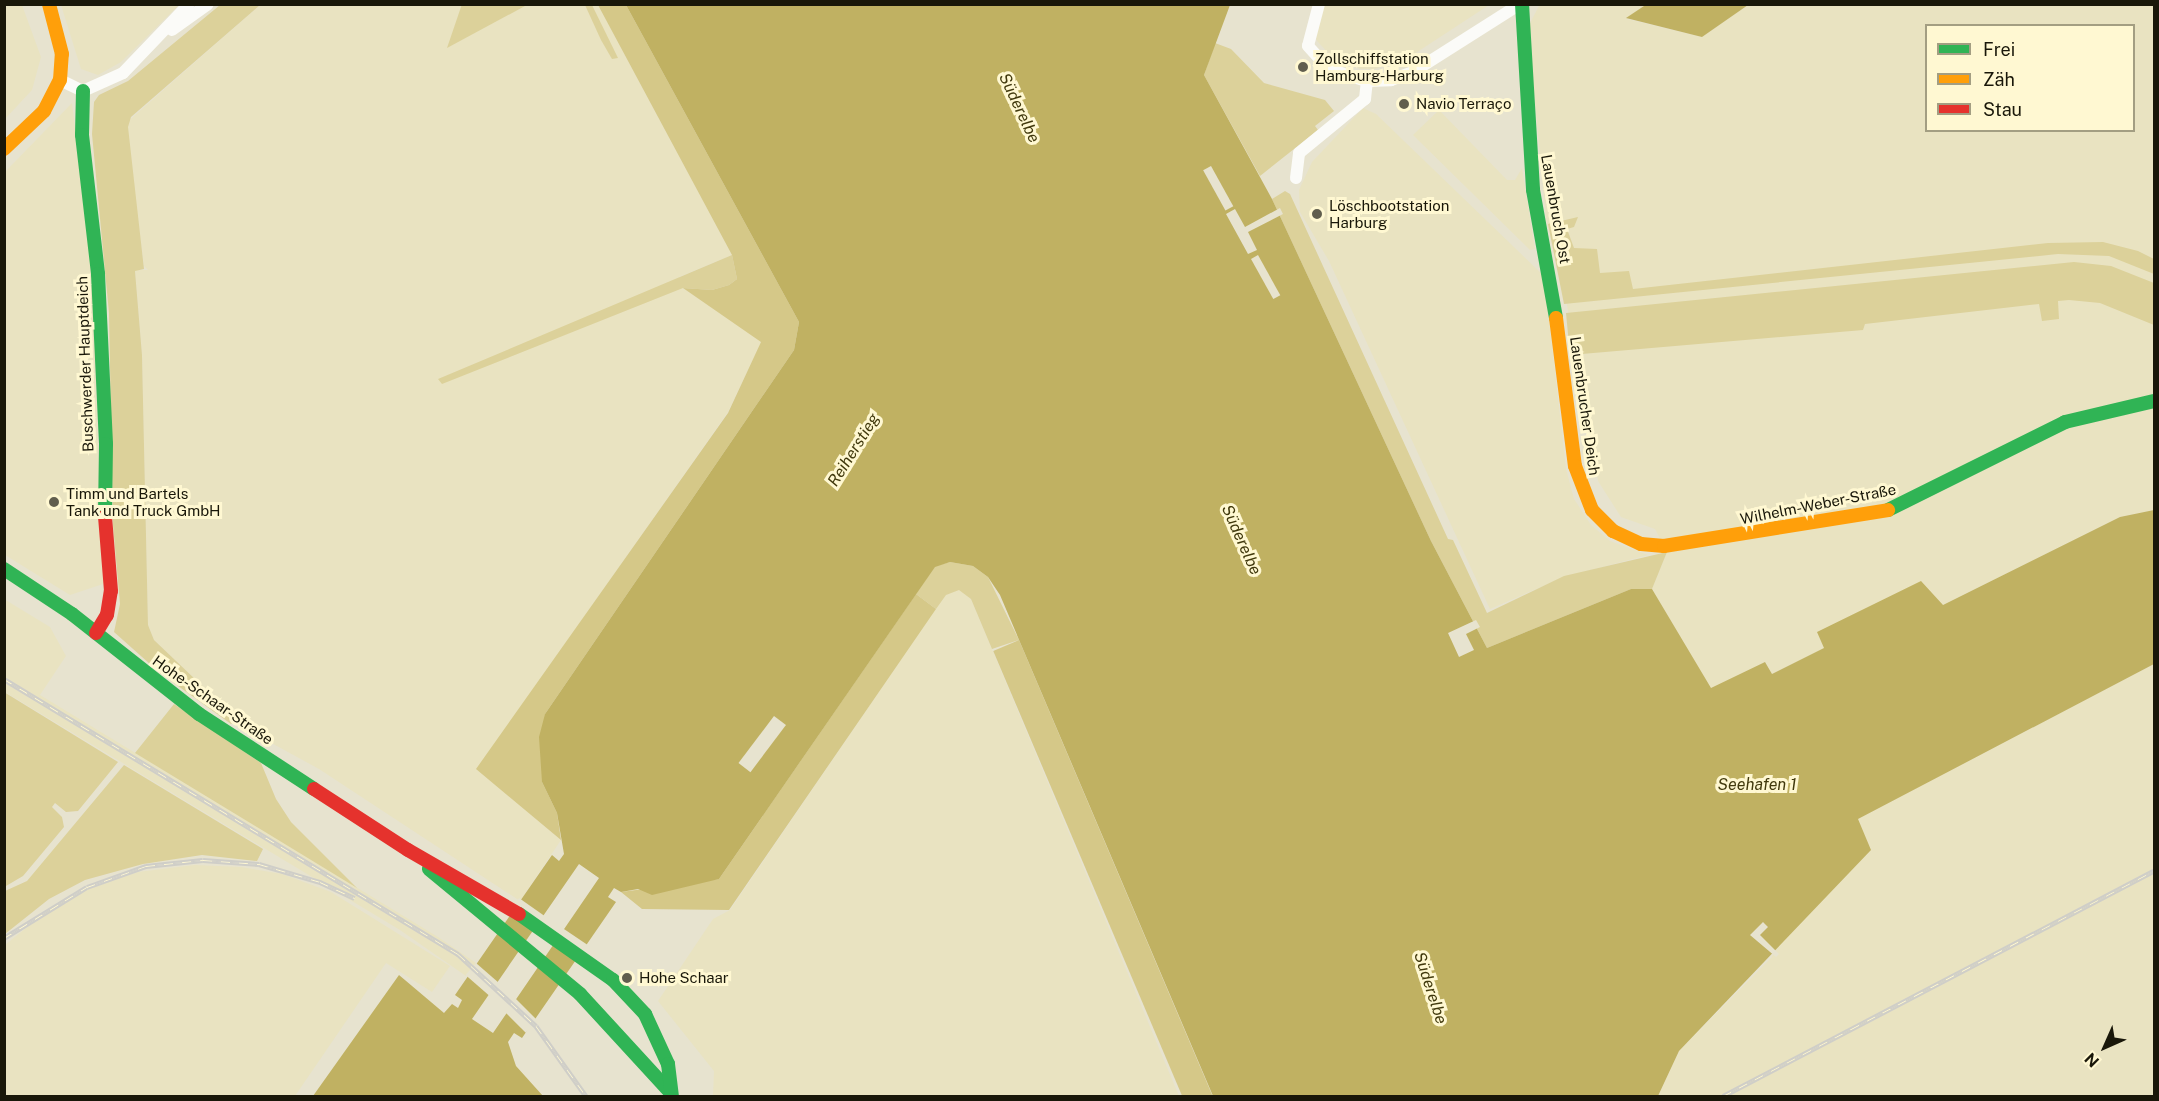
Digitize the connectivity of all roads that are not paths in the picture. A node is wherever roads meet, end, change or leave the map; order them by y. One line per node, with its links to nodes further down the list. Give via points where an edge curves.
1 (49, 4): 7 (street, via 62,54)
2 (189, 4): 6 (street)
3 (207, 4): 6 (street)
4 (1319, 4): 8 (street, via 1308,46 1329,69)
5 (1521, 4): 8 (street, via 1413,72 1391,80); 12 (street, Lauenbruch Ost, via 1532,180)
6 (165, 32): 9 (street, via 123,73)
7 (60, 81): 9 (street); 10 (street, via 44,111)
8 (1368, 81): 11 (street, via 1365,99 1299,153)
9 (83, 91): 16 (street, Buschwerder Hauptdeich, via 82,135 98,274 106,444 104,509 111,591 107,615)
10 (4, 149)
11 (1296, 178)
12 (1551, 275): 14 (street, Lauenbrucher Deich, via 1578,481 1592,510)
13 (2154, 401): 14 (street, Wilhelm-Weber-Straße, via 2065,422 1897,508 1664,546 1641,544)
14 (1613, 531)
15 (4, 569): 16 (street, Hohe-Schaar-Straße)
16 (96, 633): 17 (street, Hohe-Schaar-Straße, via 199,714)
17 (408, 850): 18 (street, Hohe-Schaar-Straße, via 572,988 623,1037); 18 (street, Hohe-Schaar-Straße, via 505,904 618,985 645,1014 668,1064)
18 (671, 1094)

